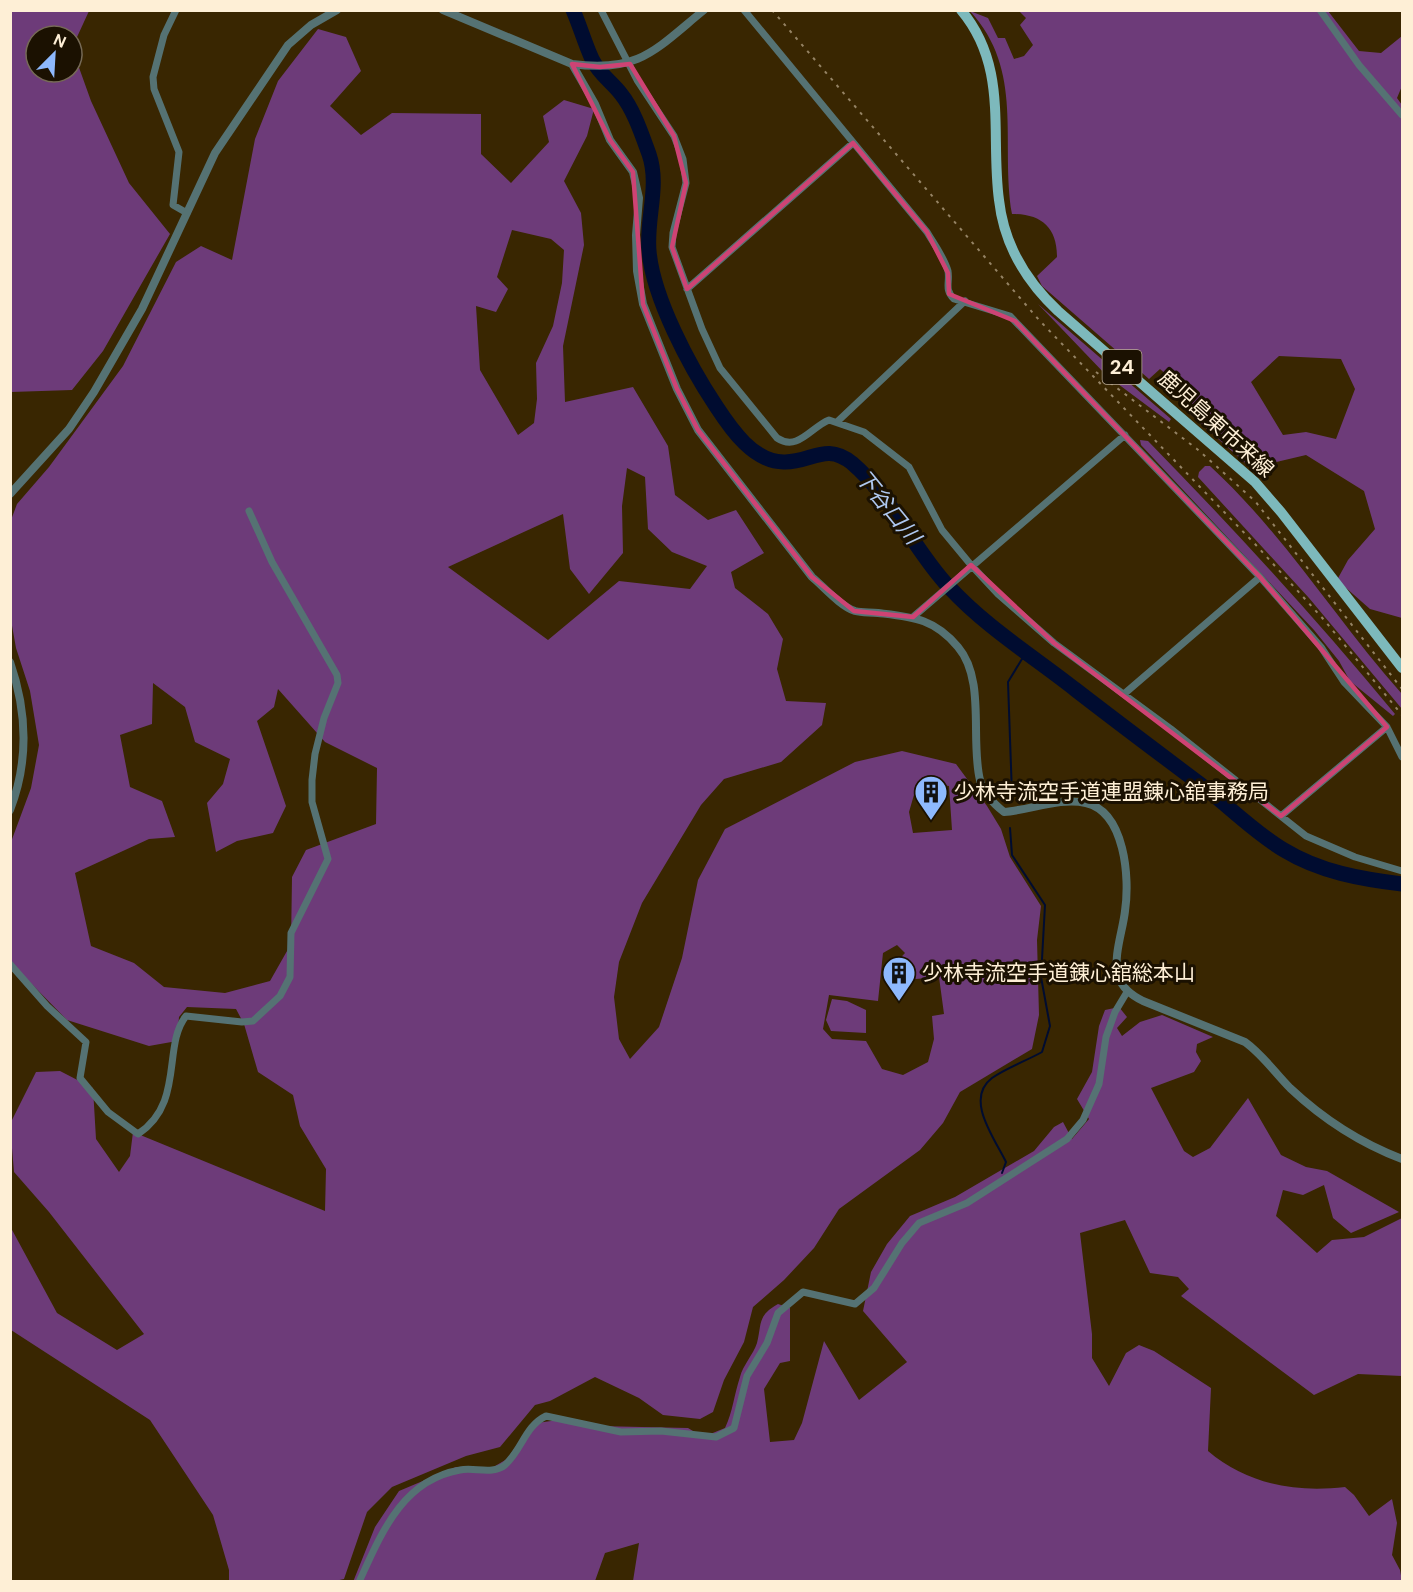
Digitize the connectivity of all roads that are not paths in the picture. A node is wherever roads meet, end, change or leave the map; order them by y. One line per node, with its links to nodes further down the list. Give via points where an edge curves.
1 (176, 10): 13 (street, via 164,35 153,77 179,152 173,205)
2 (338, 10): 13 (street, via 311,25 288,45 215,153)
3 (443, 10): 9 (street)
4 (601, 10): 10 (street)
5 (704, 10): 10 (street, via 656,49)
6 (744, 10): 12 (street)
7 (961, 10): 24 (main road, 鹿児島東市来線 / 24, via 981,41 992,69 998,125 999,200 1011,249 1022,269 1058,311 1255,482)
8 (1320, 10): 11 (street)
9 (572, 64): 10 (street, via 600,68); 22 (street, via 610,140 633,172 639,198 637,271 643,304 676,389 698,430 812,577 854,611)
10 (630, 64): 14 (street, via 683,159 686,183 672,247)
11 (1402, 116)
12 (853, 143): 14 (street); 15 (street, via 927,232 948,273 946,288 954,299)
13 (187, 213): 18 (street, via 142,309 94,392 69,429)
14 (687, 289): 16 (street, via 720,368 777,438 790,443 798,441 824,422)
15 (965, 301): 16 (street); 17 (street, via 1010,316)
16 (838, 421): 20 (street, via 864,432 909,467 942,530)
17 (1125, 435): 20 (street); 21 (street)
18 (10, 494)
19 (249, 511): 31 (street, via 272,562 338,675 315,754 312,780 312,802 328,859 291,933 291,977 287,986 253,1020 186,1016 178,1030 169,1089 162,1105 138,1134 108,1112 80,1078 86,1042)
20 (971, 566): 22 (street); 25 (street, via 1054,643)
21 (1260, 578): 25 (street); 26 (street, via 1321,647 1344,682)
22 (913, 617): 32 (street, via 928,621 966,657 973,684 980,781 993,803 1004,812 1066,801 1084,802 1101,808 1114,825 1123,855 1126,908 1117,965)
23 (10, 662): 28 (street, via 25,734 20,785)
24 (1402, 668)
25 (1124, 694): 29 (street)
26 (1387, 727): 27 (street); 29 (street)
27 (1402, 757)
28 (10, 810)
29 (1281, 816): 30 (street, via 1306,836)
30 (1402, 871)
31 (10, 964)
32 (1127, 992): 33 (street, via 1245,1042 1303,1100 1347,1134); 34 (street, via 1106,1037 1099,1084 1083,1120 1067,1139 967,1203 919,1223 874,1288 855,1304 803,1292 788,1304 778,1313 767,1343 747,1376 734,1428 716,1437 661,1431 621,1432 546,1416 535,1422 504,1466 461,1469 418,1487 386,1525)
33 (1402, 1159)
34 (359, 1581)

